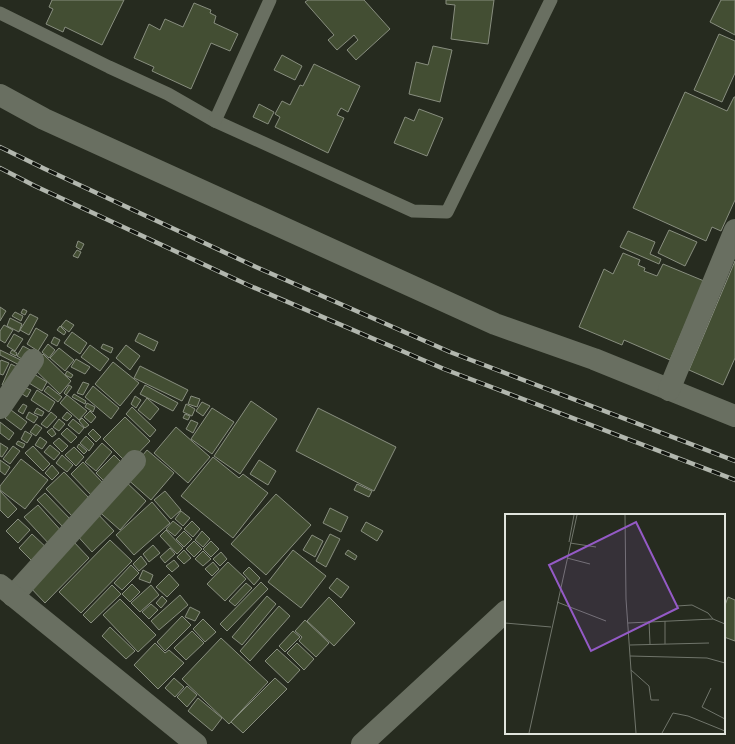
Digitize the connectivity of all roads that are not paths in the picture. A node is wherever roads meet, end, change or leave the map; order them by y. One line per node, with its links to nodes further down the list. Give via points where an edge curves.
1 (270, 0): 5 (lane)
2 (551, 0): 5 (lane, via 447,212 413,212)
3 (0, 14): 5 (lane, via 168,94)
4 (0, 95): 8 (street, via 44,119 496,324 594,359)
5 (214, 122)
6 (734, 237): 8 (street)
7 (33, 360): 9 (street)
8 (669, 390): 10 (street)
9 (0, 408)
10 (735, 416)
11 (135, 460): 12 (street)
12 (7, 590): 14 (street)
13 (505, 612): 15 (street)
14 (196, 744)
15 (362, 744)

